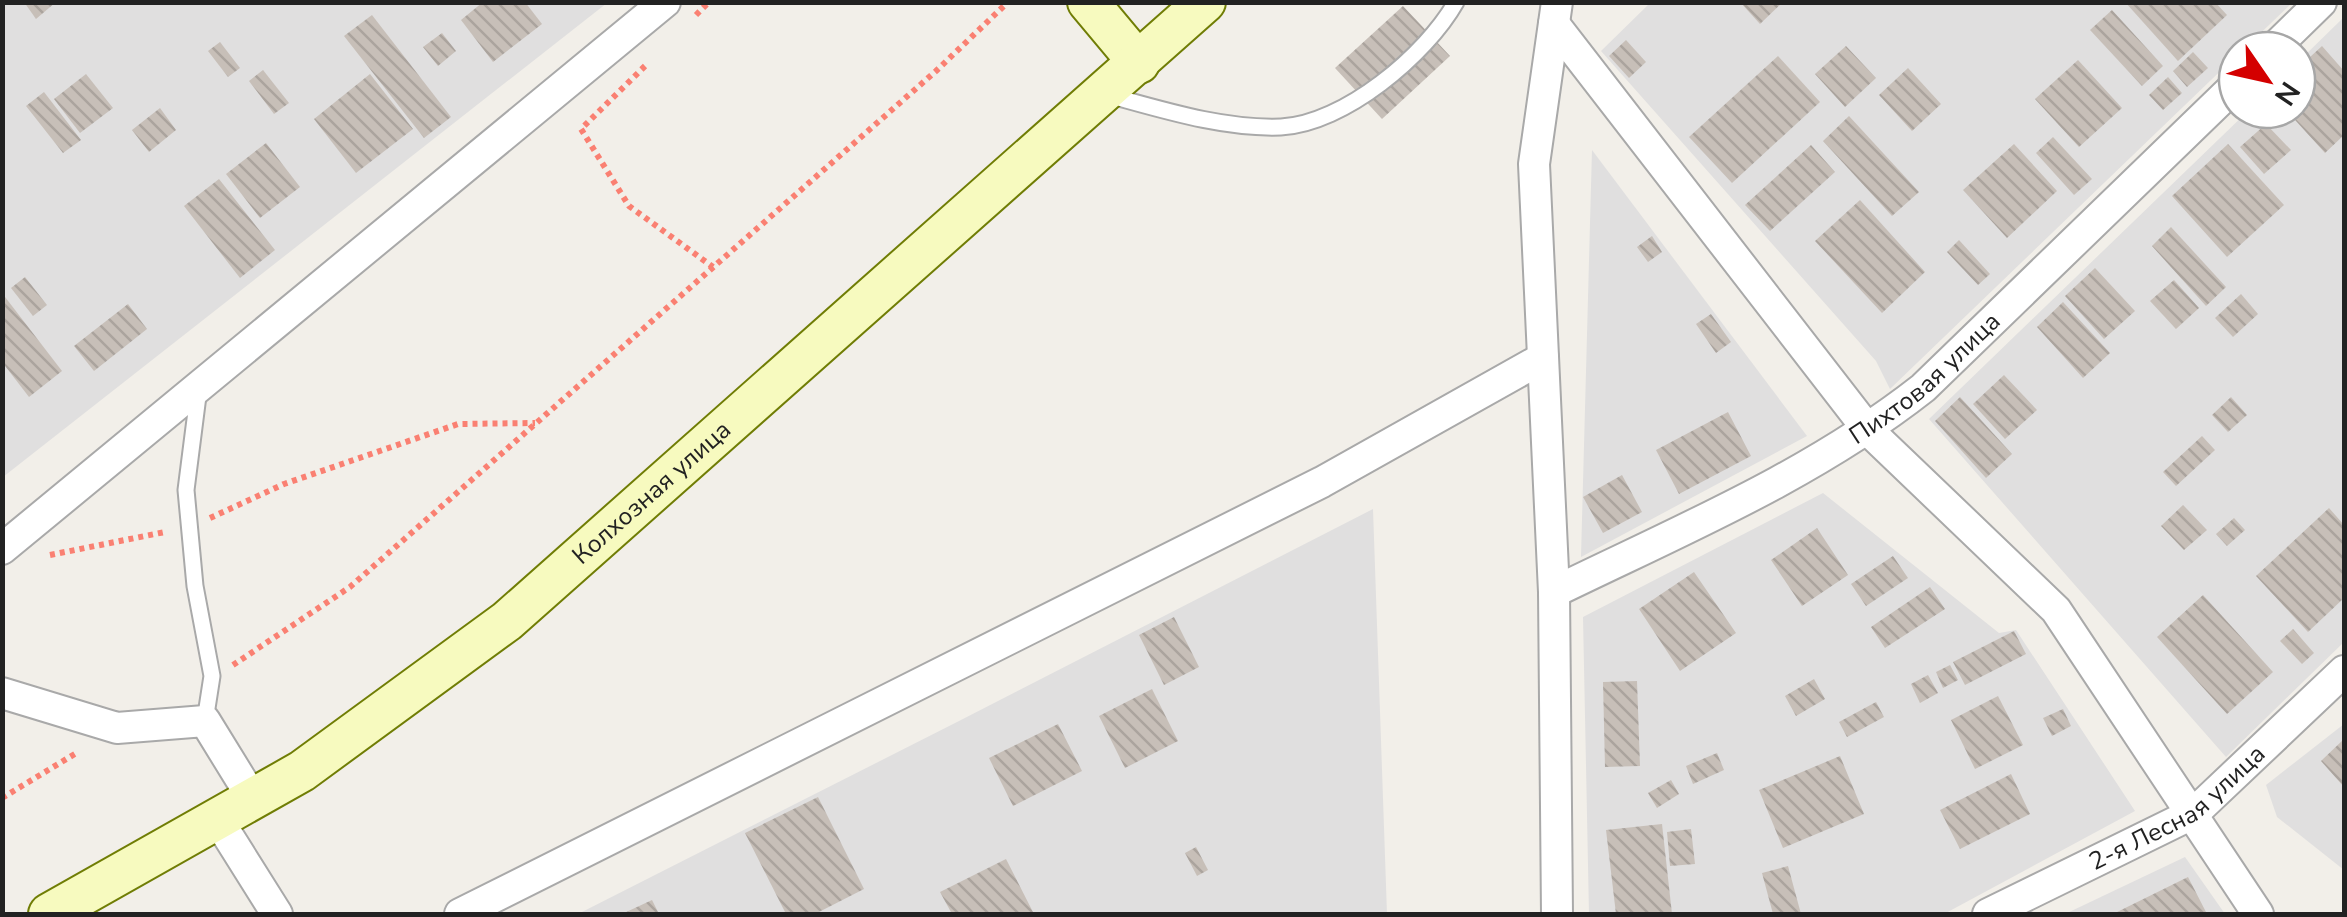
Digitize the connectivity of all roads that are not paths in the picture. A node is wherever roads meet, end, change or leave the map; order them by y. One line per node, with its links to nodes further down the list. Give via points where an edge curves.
1 (665, 2): 12 (street)
2 (1088, 2): 8 (main road)
3 (1205, 2): 8 (main road, Колхозная улица)
4 (1456, 2): 9 (lane, via 1440,30 1363,100 1284,127 1194,118)
5 (2321, 2): 7 (street)
6 (1556, 13): 11 (street, via 1534,164); 13 (street)
7 (2292, 30)
8 (1139, 62): 9 (main road, Колхозная улица)
9 (1104, 94): 19 (main road, Колхозная улица, via 507,621 393,708)
10 (2217, 103): 13 (street, Пихтовая улица, via 1922,388)
11 (1544, 358): 15 (street); 24 (street, via 1322,482)
12 (199, 384): 14 (street); 18 (lane, via 186,490 212,676)
13 (1868, 431): 15 (street, Пихтовая улица, via 1782,482); 20 (street, via 2056,610)
14 (2, 549)
15 (1554, 592): 25 (street)
16 (2344, 671): 20 (street, 2-я Лесная улица)
17 (2, 693): 18 (street, via 117,728)
18 (206, 721): 19 (street)
19 (253, 799): 21 (main road, Колхозная улица)
20 (2194, 813): 26 (street, 2-я Лесная улица); 27 (street)
21 (218, 820): 22 (main road, Колхозная улица); 23 (street)
22 (49, 914)
23 (277, 914)
24 (460, 914)
25 (1557, 914)
26 (1988, 914)
27 (2258, 914)

